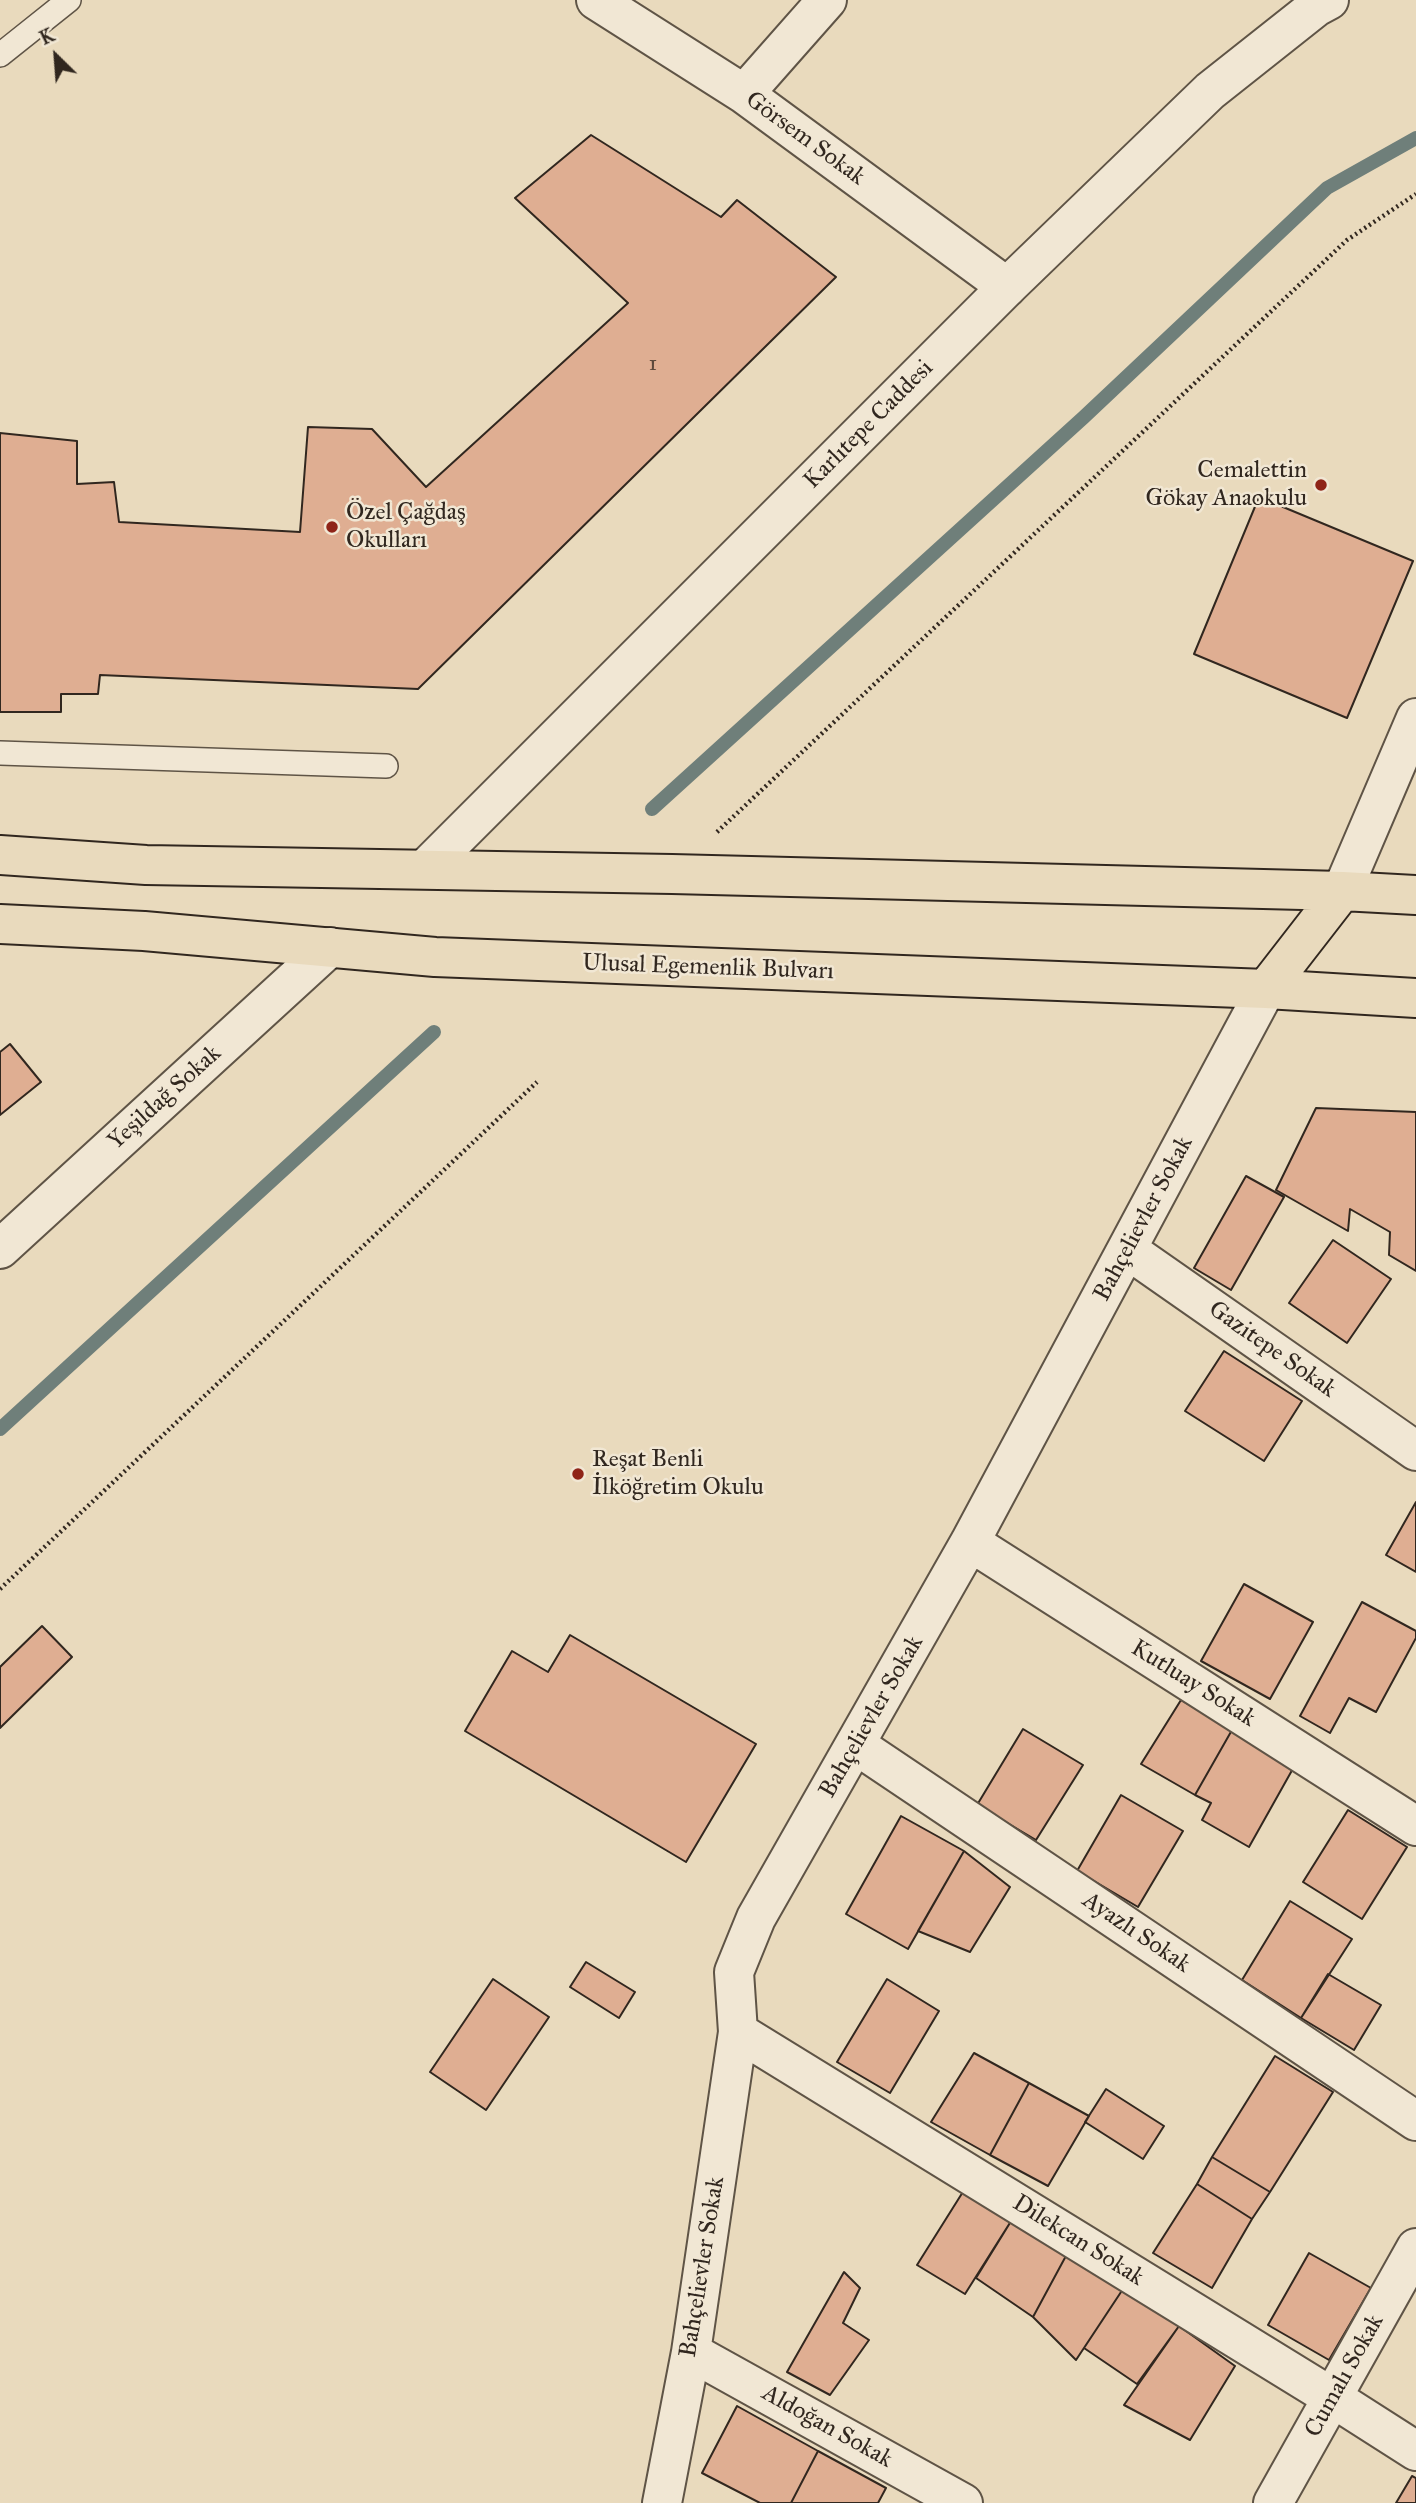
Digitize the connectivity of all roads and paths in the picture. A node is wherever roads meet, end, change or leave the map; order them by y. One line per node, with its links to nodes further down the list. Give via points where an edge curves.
1 (69, 0): 5 (lane)
2 (596, 0): 6 (street, Görsem Sokak)
3 (827, 0): 6 (street)
4 (1329, 0): 8 (street, Karlıtepe Caddesi, via 1210,91)
5 (0, 55)
6 (744, 94): 8 (street, Görsem Sokak)
7 (1416, 194): 14 (path, via 1347,240)
8 (1007, 288): 13 (street, Karlıtepe Caddesi)
9 (1416, 718): 15 (street)
10 (0, 753): 11 (lane)
11 (386, 766)
12 (0, 855): 13 (main road, via 146,865)
13 (425, 869): 14 (main road)
14 (672, 874): 15 (main road)
15 (1342, 891): 16 (main road); 19 (main road)
16 (1416, 895)
17 (0, 924): 18 (main road, Ulusal Egemenlik Bulvarı)
18 (330, 947): 19 (main road, Ulusal Egemenlik Bulvarı, via 435,957); 22 (street, Yeşildağ Sokak)
19 (1266, 989): 20 (main road, Ulusal Egemenlik Bulvarı); 23 (street, Bahçelievler Sokak)
20 (1416, 998)
21 (537, 1082): 26 (path)
22 (0, 1249)
23 (1128, 1250): 24 (street, Gazitepe Sokak); 25 (street, Bahçelievler Sokak)
24 (1412, 1440)
25 (970, 1542): 27 (street, Bahçelievler Sokak); 28 (street, Kutluay Sokak)
26 (0, 1589)
27 (856, 1745): 29 (street, Bahçelievler Sokak, via 756,1918 738,1961 734,1972); 30 (street, Ayazlı Sokak)
28 (1416, 1826)
29 (738, 2032): 32 (street, Bahçelievler Sokak); 33 (street, Dilekcan Sokak)
30 (1416, 2122)
31 (1416, 2249): 33 (street, Cumalı Sokak)
32 (691, 2352): 35 (street, Bahçelievler Sokak); 36 (street, Aldoğan Sokak)
33 (1333, 2398): 34 (street, Dilekcan Sokak); 37 (street, Cumalı Sokak)
34 (1416, 2451)
35 (662, 2503)
36 (963, 2503)
37 (1273, 2503)

